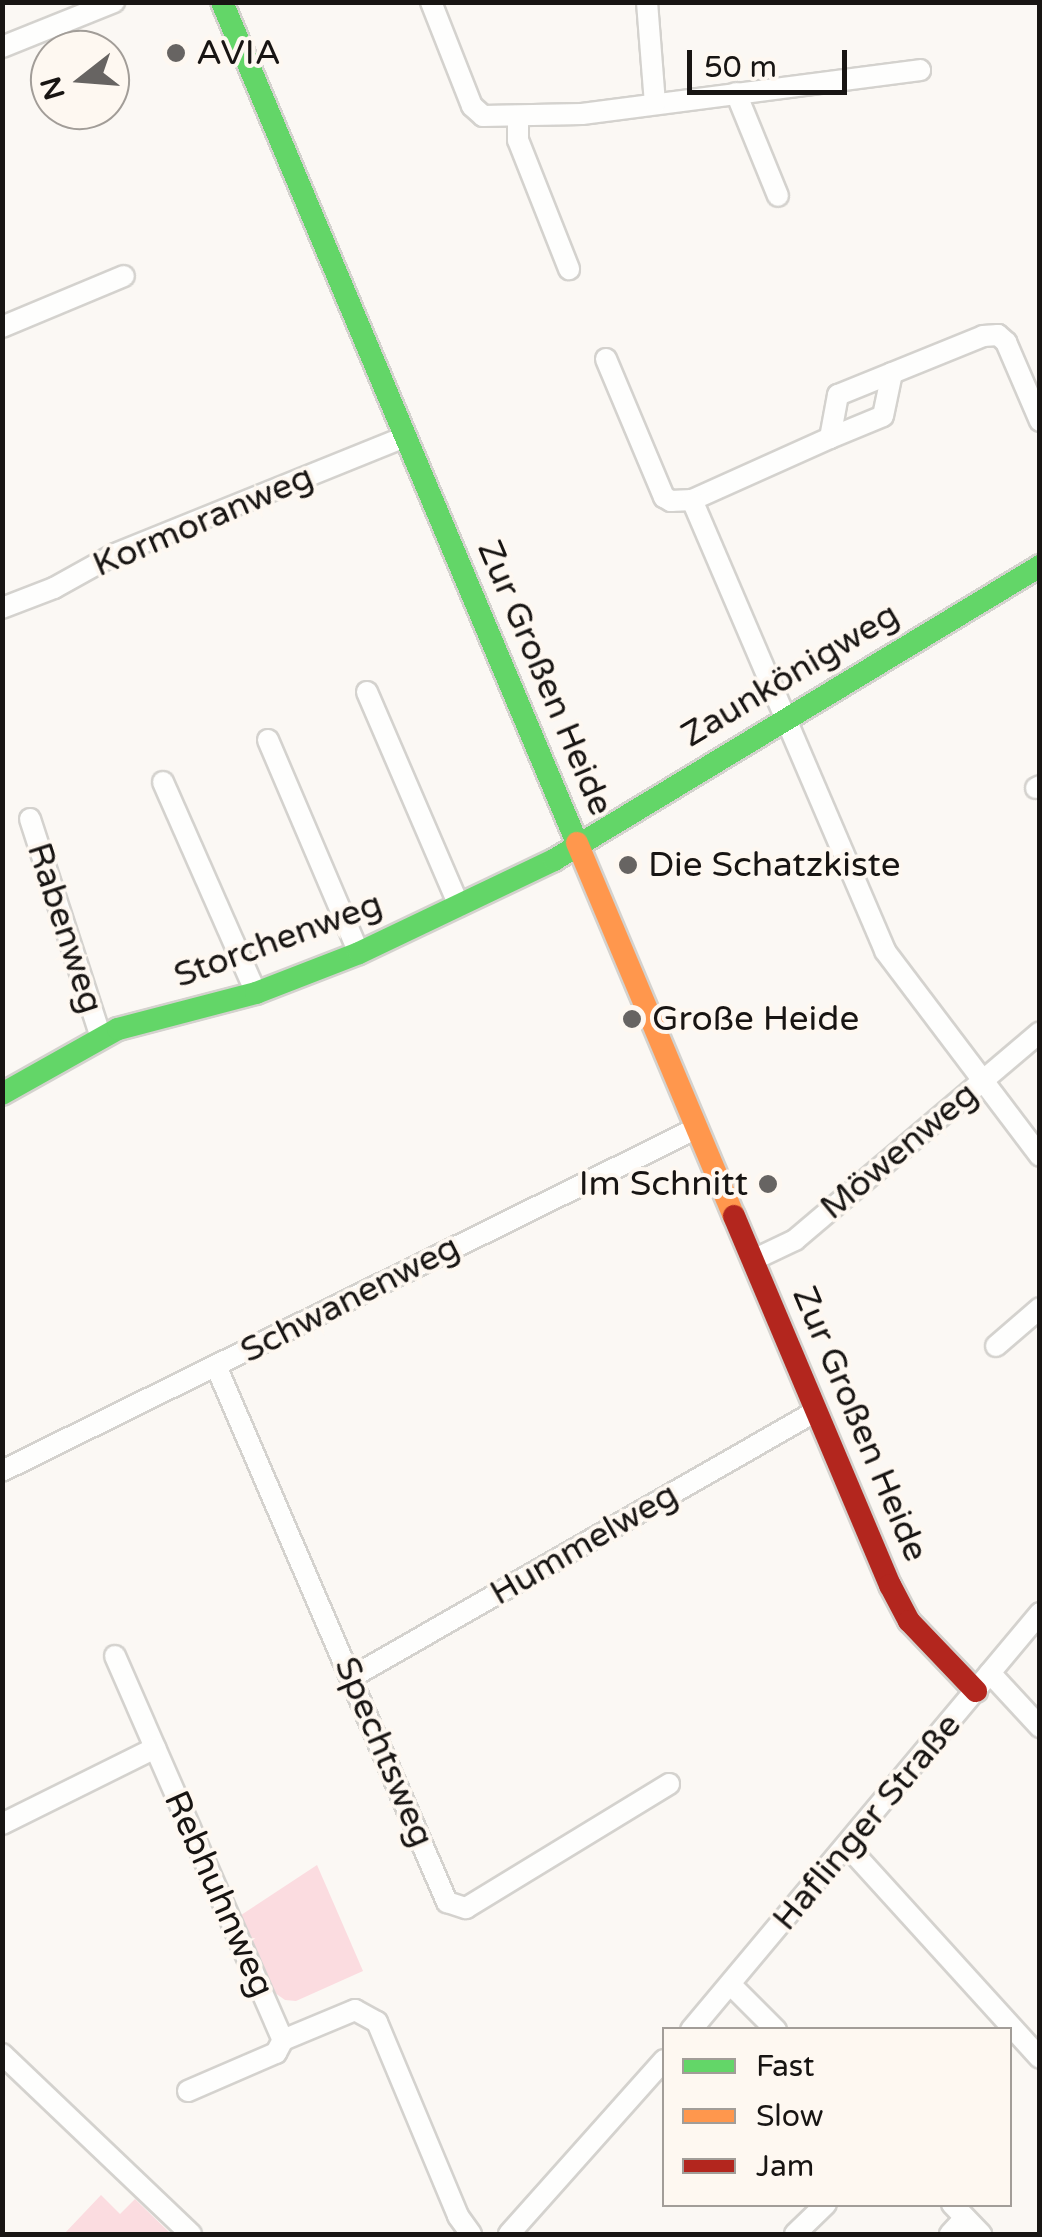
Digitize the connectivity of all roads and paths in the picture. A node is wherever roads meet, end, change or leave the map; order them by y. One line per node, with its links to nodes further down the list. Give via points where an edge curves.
1 (114, 2): 5 (street)
2 (222, 2): 17 (street, Zur Großen Heide)
3 (430, 2): 9 (street, via 472,106 483,116)
4 (647, 2): 8 (street)
5 (2, 47)
6 (920, 70): 7 (street)
7 (736, 94): 8 (street); 10 (street)
8 (655, 104): 9 (street)
9 (518, 116): 11 (street, via 518,140)
10 (778, 196)
11 (568, 269)
12 (124, 276): 13 (street)
13 (2, 327)
14 (606, 359): 19 (street, via 664,497)
15 (892, 373): 16 (street, via 998,335); 18 (street, via 883,416); 18 (street, via 838,395)
16 (1040, 422)
17 (405, 437): 21 (street, Kormoranweg, via 115,554); 27 (street, Zur Großen Heide)
18 (830, 438): 19 (street)
19 (692, 500): 23 (street)
20 (1040, 566): 23 (street, Zaunkönigweg)
21 (2, 608)
22 (368, 692): 28 (street)
23 (786, 719): 27 (street, Zaunkönigweg); 33 (street, via 885,951)
24 (268, 740): 29 (street)
25 (163, 782): 30 (street)
26 (30, 819): 32 (street, Rabenweg)
27 (576, 844): 28 (street, Storchenweg); 35 (street, Zur Großen Heide)
28 (458, 906): 29 (street, Storchenweg)
29 (359, 952): 30 (street, Storchenweg)
30 (256, 993): 32 (street, Storchenweg)
31 (1040, 1032): 33 (street, Möwenweg)
32 (100, 1037): 34 (street, Storchenweg)
33 (983, 1081): 36 (street); 37 (street, Möwenweg, via 795,1240)
34 (2, 1094)
35 (697, 1128): 37 (street, Zur Großen Heide); 40 (street, Schwanenweg)
36 (1040, 1156)
37 (752, 1260): 41 (street, Zur Großen Heide)
38 (1040, 1308): 39 (street)
39 (996, 1346)
40 (216, 1366): 42 (street, Schwanenweg); 45 (street, Spechtsweg)
41 (816, 1411): 45 (street, Hummelweg); 46 (street, Zur Großen Heide, via 903,1609)
42 (2, 1471)
43 (1040, 1613): 46 (street, Haflinger Straße)
44 (115, 1656): 48 (street, Rebhuhnweg)
45 (352, 1677): 49 (street, Spechtsweg, via 448,1902 466,1908)
46 (983, 1682): 47 (street); 51 (street, Haflinger Straße)
47 (1040, 1727)
48 (155, 1748): 50 (street, Rebhuhnweg); 57 (street, Rebhuhnweg)
49 (669, 1784)
50 (2, 1824)
51 (848, 1846): 52 (street, Haflinger Straße); 55 (street)
52 (731, 1985): 53 (street, Haflinger Straße); 54 (street)
53 (695, 2027)
54 (773, 2027)
55 (1012, 2027)
56 (1012, 2027): 59 (street)
57 (284, 2040): 61 (street, Rebhuhnweg, via 276,2053); 65 (street, Rebhuhnweg, via 356,2010 376,2022)
58 (2, 2054): 64 (street)
59 (1040, 2058)
60 (662, 2062): 66 (street)
61 (188, 2090)
62 (823, 2207): 67 (street)
63 (958, 2211): 68 (street); 69 (street)
64 (191, 2234)
65 (471, 2234)
66 (509, 2234)
67 (795, 2234)
68 (950, 2234)
69 (981, 2234)

